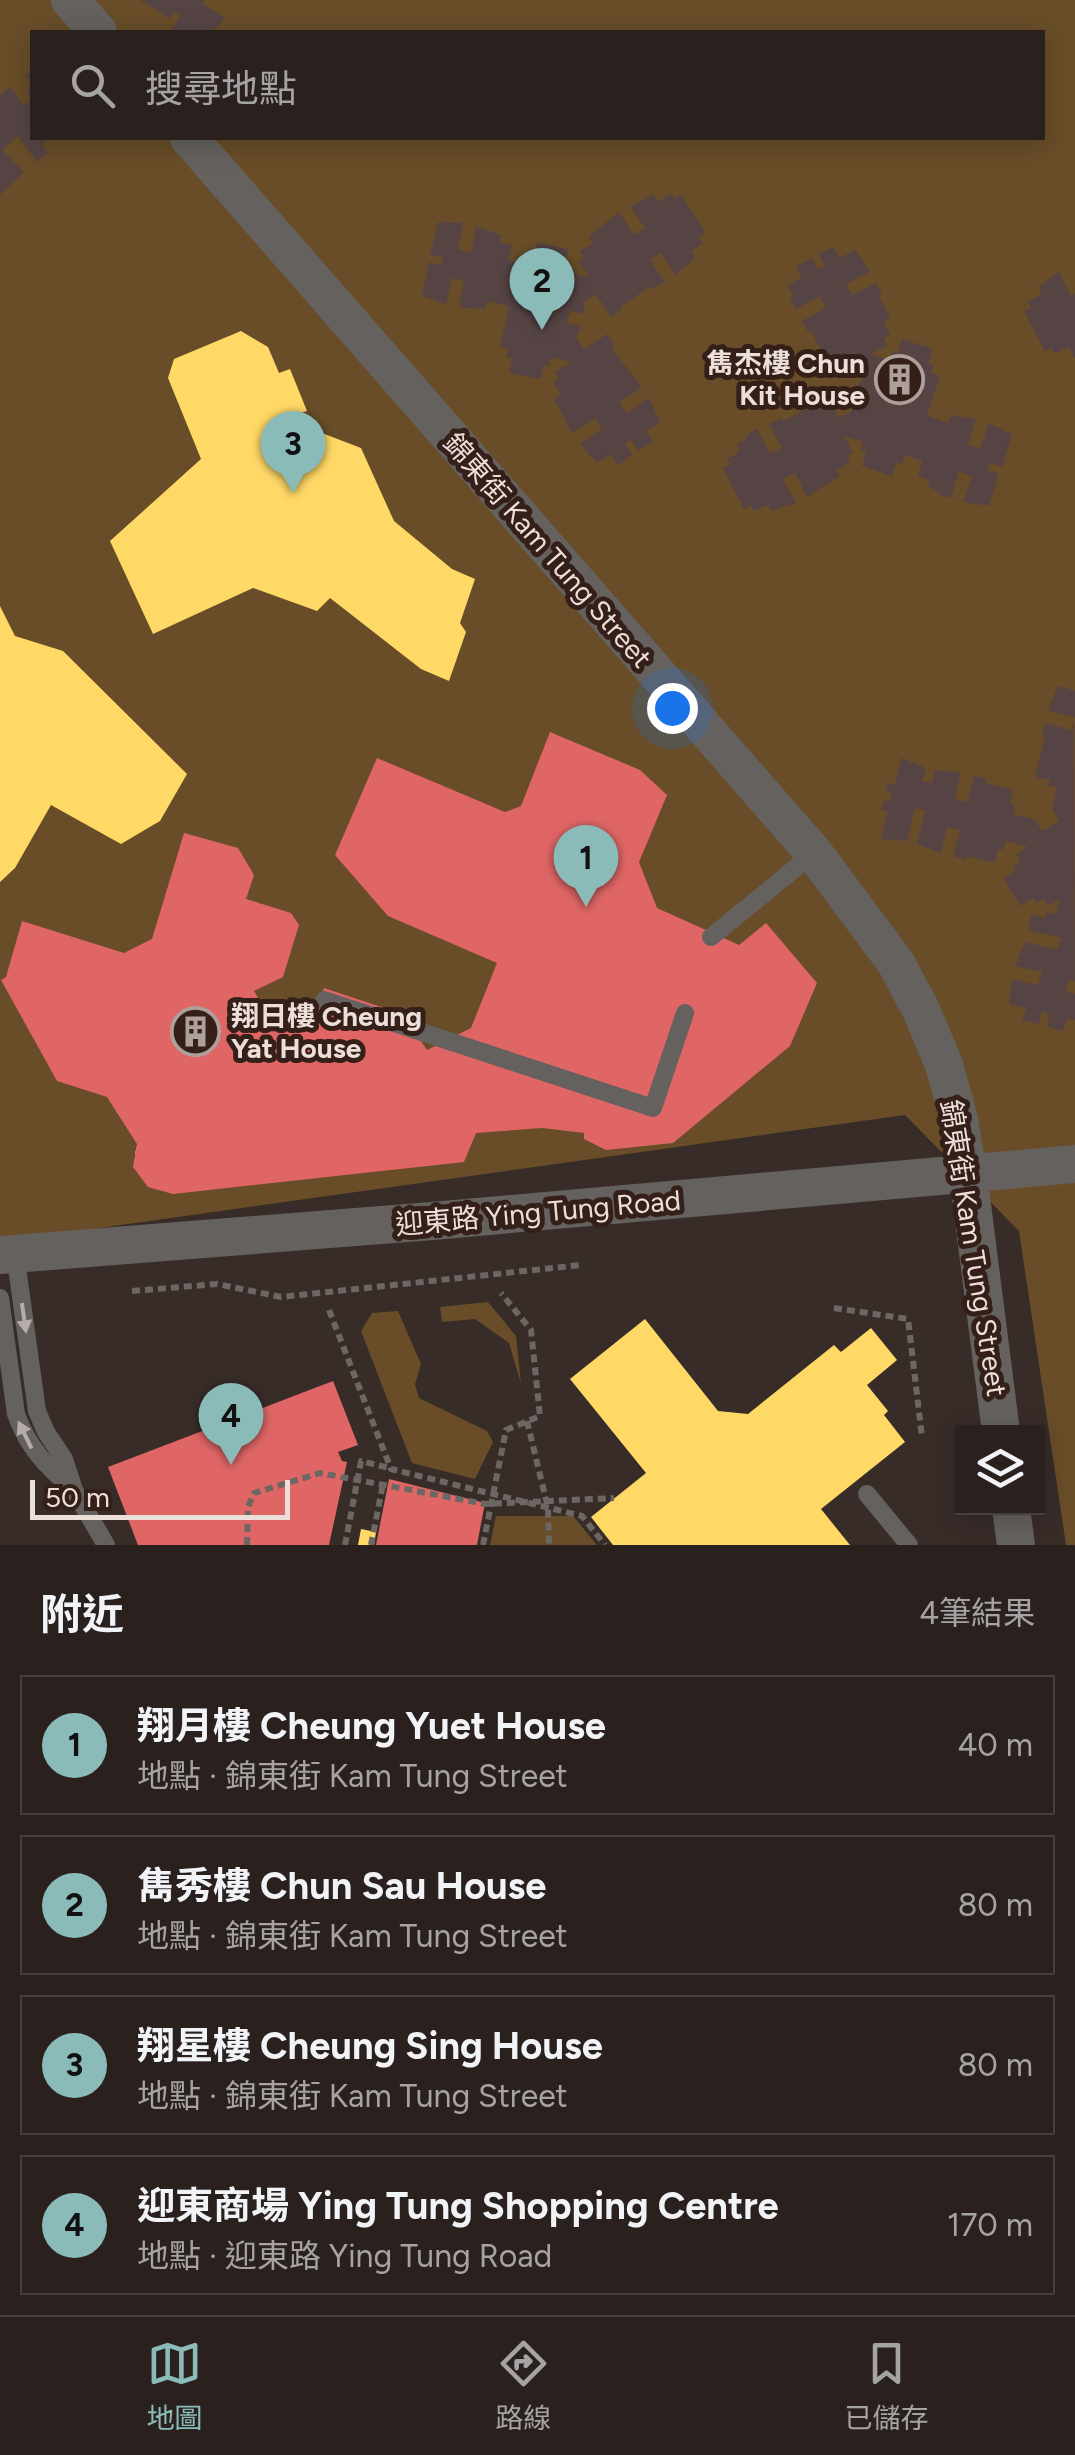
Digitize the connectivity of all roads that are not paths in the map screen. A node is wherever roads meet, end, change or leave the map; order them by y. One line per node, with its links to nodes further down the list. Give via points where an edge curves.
1 (70, 0): 2 (street)
2 (96, 30)
3 (191, 140): 4 (street, 錦東街 Kam Tung Street)
4 (814, 854): 5 (lane); 9 (street, 錦東街 Kam Tung Street, via 886,947 922,1012 944,1065)
5 (711, 937)
6 (324, 1000): 7 (lane, via 653,1108)
7 (686, 1013)
8 (1075, 1164): 9 (street, 迎東路 Ying Tung Road)
9 (968, 1174): 10 (street, 迎東路 Ying Tung Road); 12 (street, 錦東街 Kam Tung Street)
10 (7, 1254): 13 (lane, one-way to 13, via 37,1411)
11 (0, 1298): 13 (lane, one-way to 11, via 40,1460 22,1430)
12 (1000, 1425)
13 (74, 1490): 16 (lane)
14 (867, 1494): 17 (lane)
15 (1012, 1515): 18 (street)
16 (106, 1545)
17 (908, 1545)
18 (1016, 1545)

